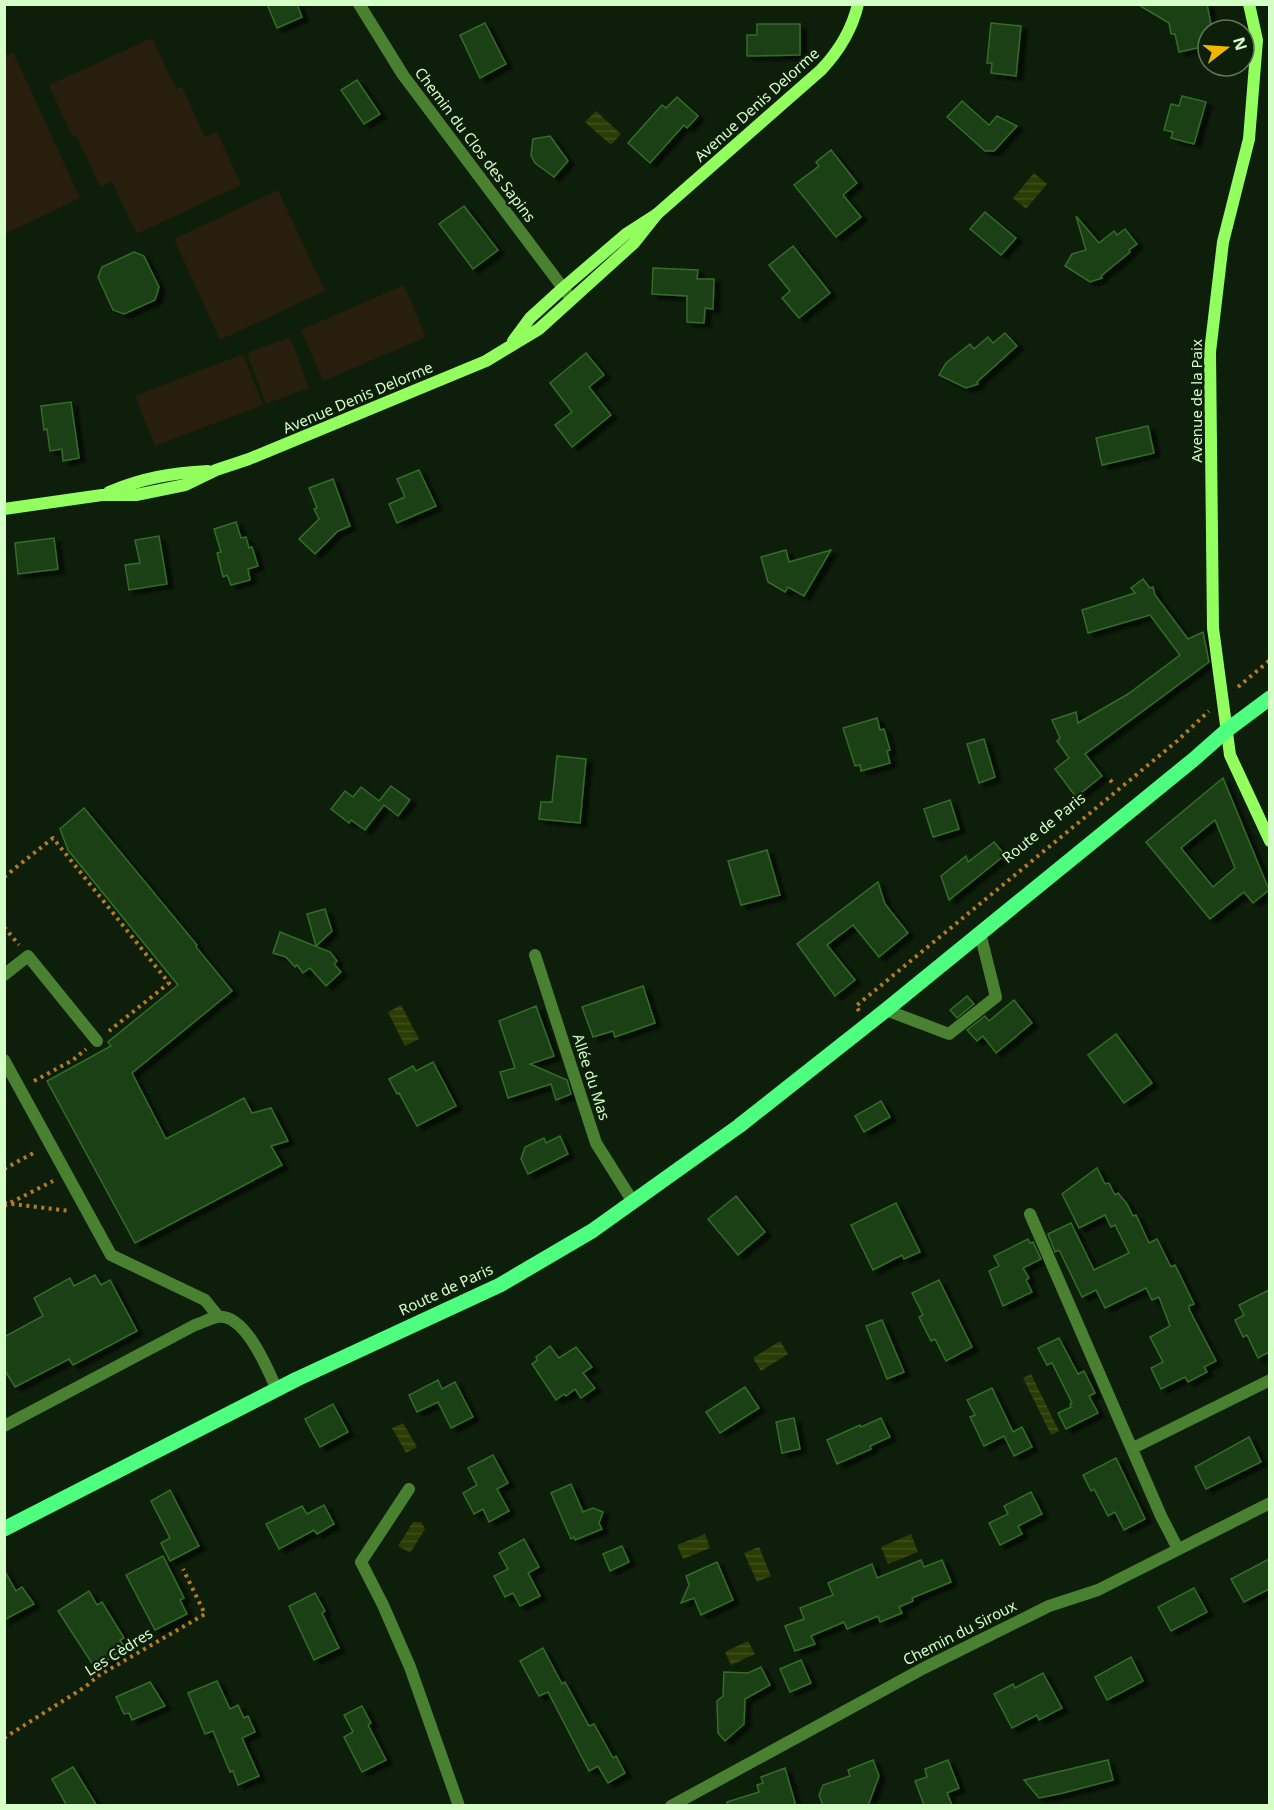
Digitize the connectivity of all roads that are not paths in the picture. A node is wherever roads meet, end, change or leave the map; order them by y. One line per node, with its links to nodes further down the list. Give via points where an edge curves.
1 (358, 4): 5 (street, Chemin du Clos des Sapins, via 403,75)
2 (858, 4): 4 (street, Avenue Denis Delorme, via 848,34 831,60)
3 (1249, 4): 10 (street, Avenue de la Paix, via 1257,40 1249,139 1223,242 1210,352 1213,628)
4 (657, 214): 5 (street, Avenue Denis Delorme, via 626,234); 6 (street, Avenue Denis Delorme, via 634,243)
5 (563, 288): 6 (street, Chemin du Clos des Sapins); 7 (street, Avenue Denis Delorme, via 530,318)
6 (572, 300): 7 (street, Avenue Denis Delorme, via 539,329)
7 (509, 347): 8 (street, Avenue Denis Delorme, via 475,366 215,470 177,472 135,481 102,495)
8 (4, 509)
9 (1269, 698): 10 (main road, Route de Paris)
10 (1227, 730): 11 (street, Avenue de la Paix, via 1230,755); 12 (main road, Route de Paris)
11 (1269, 841)
12 (980, 933): 15 (main road, Route de Paris); 15 (street, via 996,997 949,1034)
13 (536, 955): 18 (street, Allée du Mas, via 596,1143)
14 (4, 975): 16 (street, via 28,956)
15 (886, 1010): 18 (main road, Route de Paris, via 739,1126)
16 (97, 1041)
17 (4, 1060): 20 (street, via 111,1255 205,1300)
18 (633, 1202): 22 (main road, Route de Paris, via 500,1285)
19 (1030, 1214): 24 (street)
20 (218, 1316): 22 (street, via 231,1320 244,1331 261,1354); 23 (street)
21 (1269, 1380): 24 (street)
22 (277, 1390): 27 (main road, Route de Paris)
23 (4, 1425)
24 (1133, 1448): 28 (street)
25 (409, 1489): 29 (street, via 361,1562 410,1667)
26 (1269, 1503): 28 (street, Chemin du Siroux)
27 (4, 1529)
28 (1178, 1549): 30 (street, Chemin du Siroux, via 1098,1590 1049,1606 924,1668)
29 (459, 1806)
30 (671, 1806)

